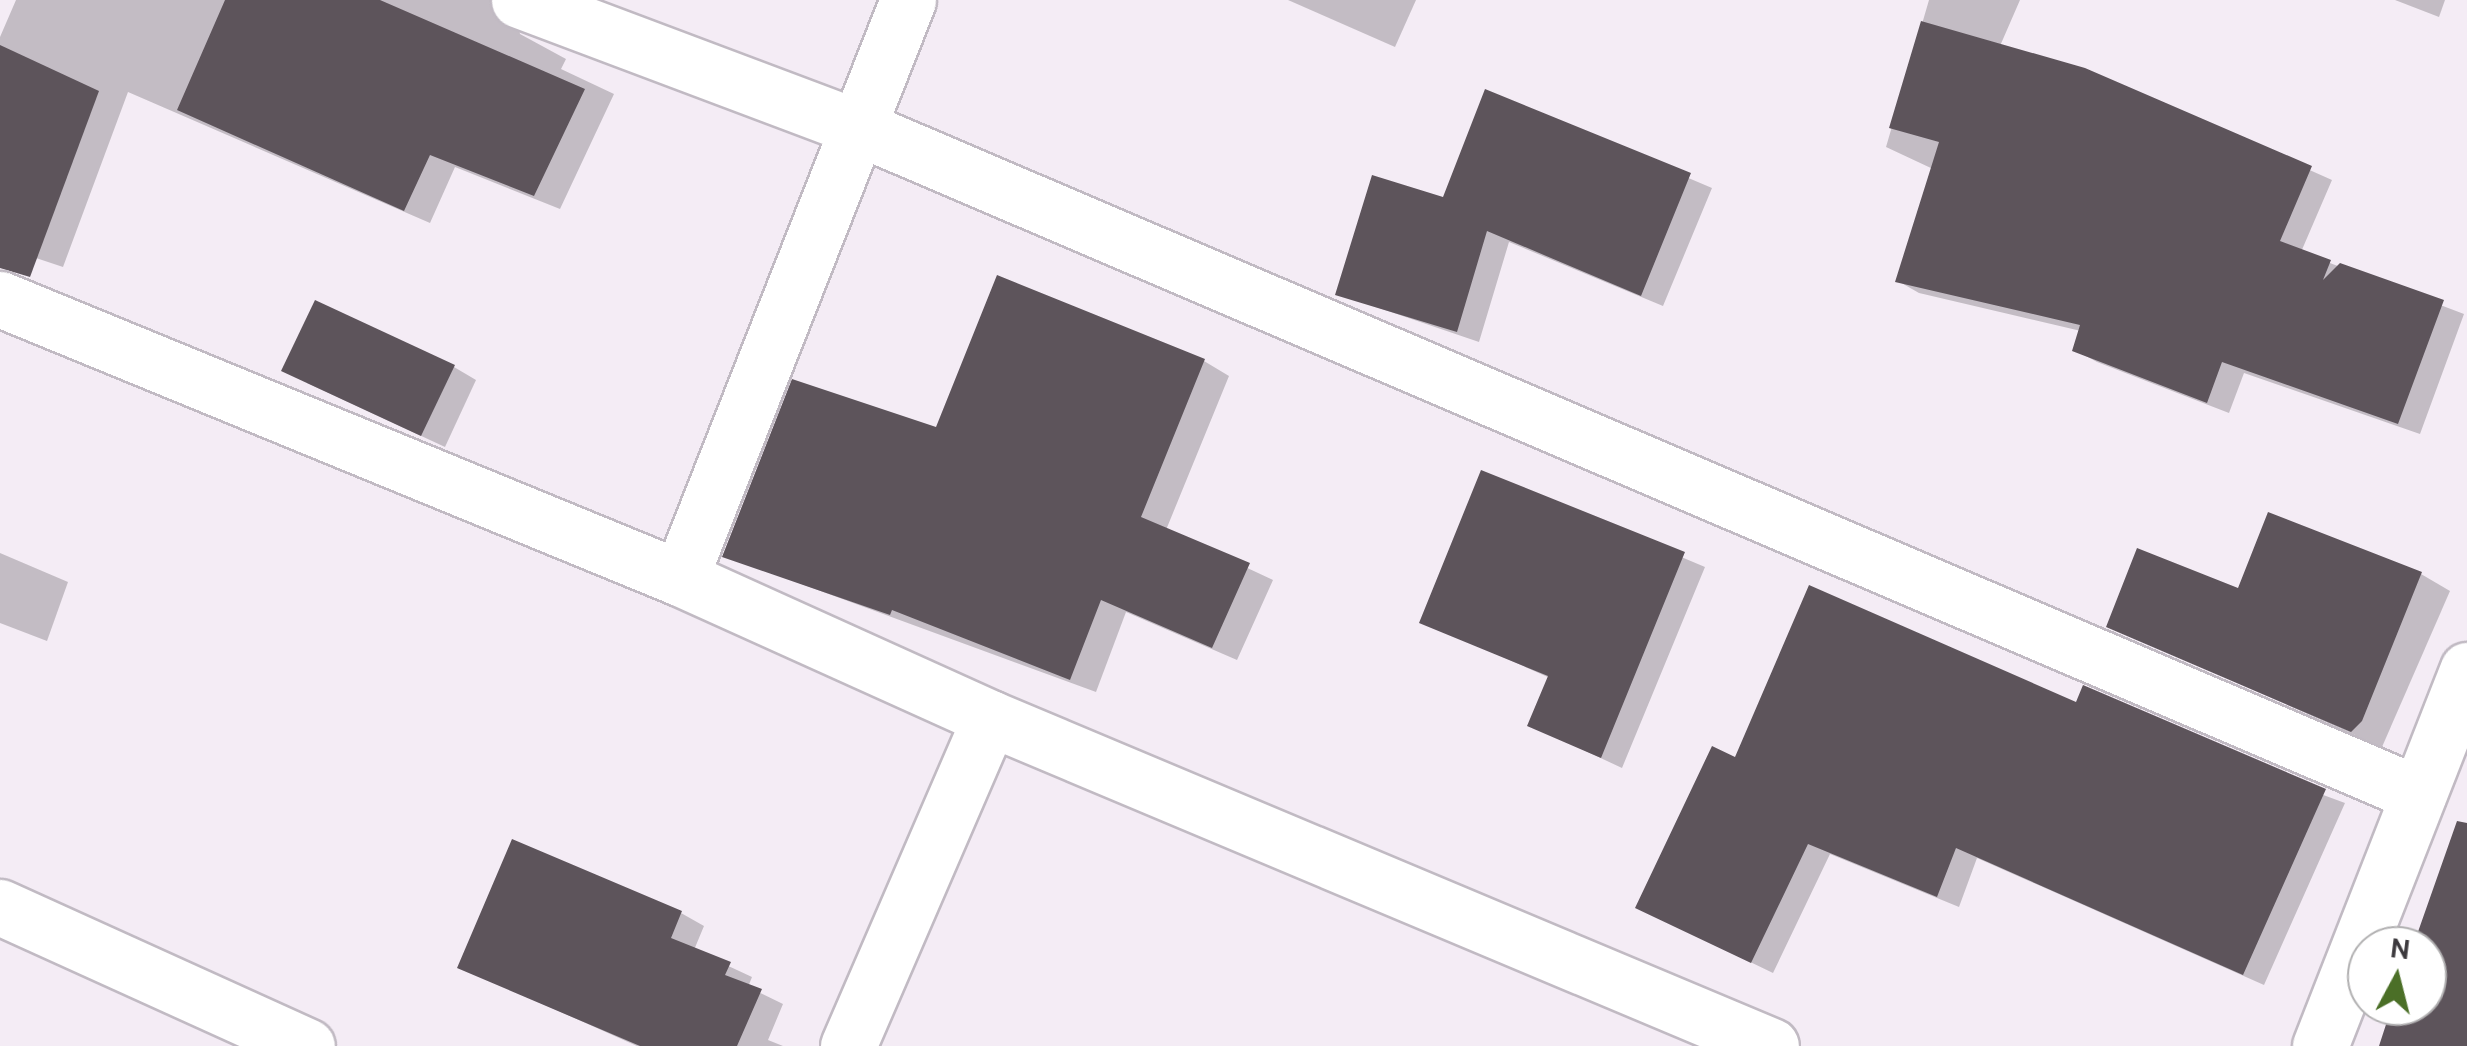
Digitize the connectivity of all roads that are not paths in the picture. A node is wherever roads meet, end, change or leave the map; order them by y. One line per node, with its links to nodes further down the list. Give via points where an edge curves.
1 (519, 0): 3 (street)
2 (908, 0): 3 (street)
3 (857, 127): 5 (street); 8 (street)
4 (0, 299): 5 (street)
5 (680, 578): 7 (street)
6 (2467, 670): 8 (street)
7 (990, 718): 10 (street); 12 (street)
8 (2418, 794): 14 (street)
9 (0, 908): 11 (street)
10 (1708, 1034): 13 (street)
11 (307, 1046)
12 (848, 1046)
13 (1770, 1046)
14 (2320, 1046)

